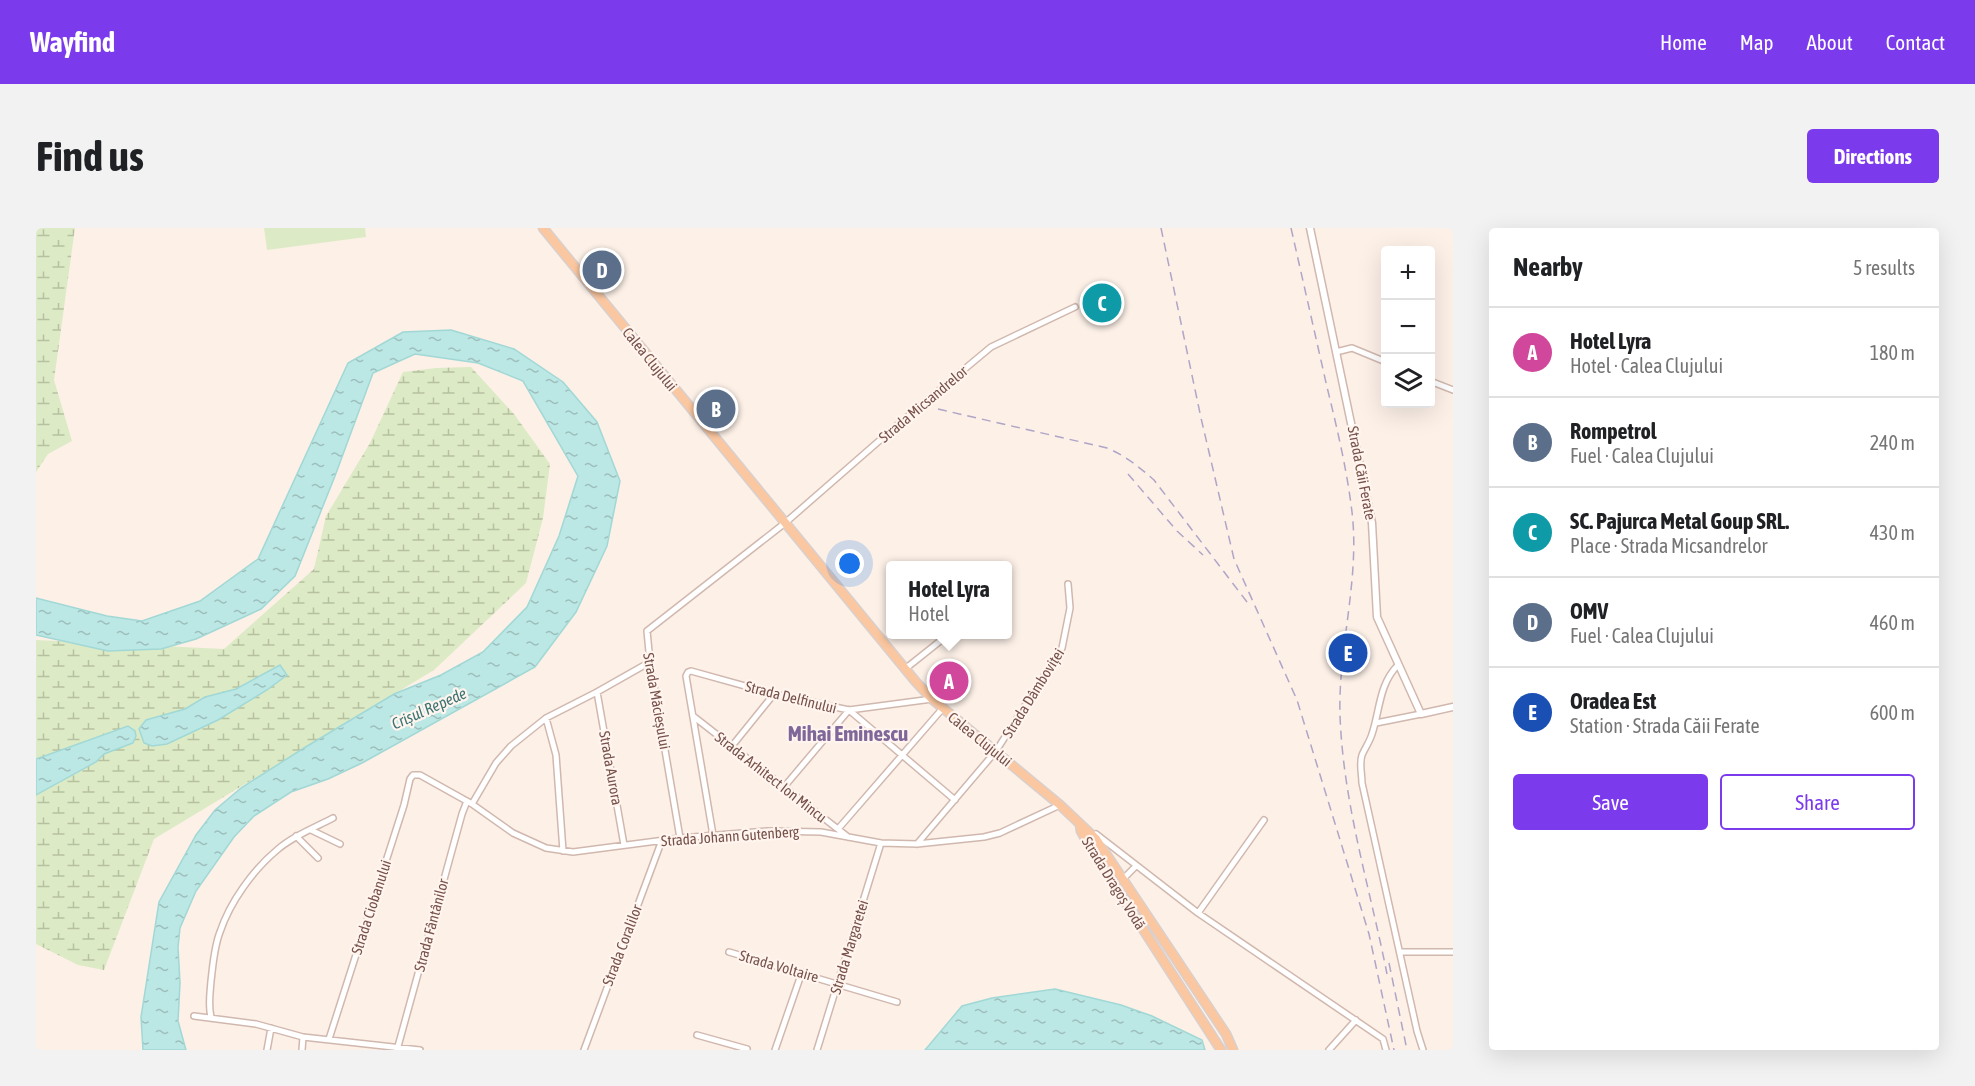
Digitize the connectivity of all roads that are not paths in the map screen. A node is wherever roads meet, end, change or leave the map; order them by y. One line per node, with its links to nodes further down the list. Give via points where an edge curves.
1 (543, 228): 8 (main road, Calea Clujului)
2 (1310, 228): 4 (street, Strada Căii Ferate)
3 (1075, 307): 8 (street, Strada Micsandrelor, via 992,347)
4 (1336, 352): 5 (street, via 1352,348); 12 (street, Strada Căii Ferate, via 1372,524 1377,616)
5 (1381, 360)
6 (1435, 383): 7 (street)
7 (1453, 390)
8 (785, 523): 11 (street, Strada Măcieșului, via 646,631); 13 (main road, Calea Clujului)
9 (1068, 584): 25 (street, Strada Dâmboviței, via 1070,608 1062,648)
10 (943, 639): 13 (street)
11 (650, 662): 14 (street, Strada Fântânilor); 39 (street, Strada Măcieșului)
12 (1398, 665): 20 (street, Strada Căii Ferate); 23 (street, via 1383,688)
13 (905, 669): 16 (main road, Calea Clujului)
14 (597, 692): 22 (street, Strada Fântânilor); 45 (street, Strada Aurora)
15 (774, 693): 19 (street, Strada Delfinului); 21 (street, Strada Delfinului, via 691,671 686,676); 24 (street)
16 (932, 699): 18 (main road, Calea Clujului); 19 (street, Strada Delfinului)
17 (1453, 707): 20 (street)
18 (943, 708): 25 (main road, Calea Clujului); 26 (street)
19 (849, 710): 26 (street); 28 (street)
20 (1421, 714): 23 (street)
21 (693, 716): 24 (street, Strada Arhitect Ion Mincu); 37 (street)
22 (546, 718): 30 (street, Strada Fântânilor, via 511,746); 47 (street, via 556,755)
23 (1376, 723): 54 (street, via 1362,756 1362,783)
24 (732, 746): 28 (street, Strada Arhitect Ion Mincu)
25 (996, 752): 29 (street, Strada Dâmboviței); 31 (main road, Calea Clujului)
26 (902, 755): 29 (street); 35 (street)
27 (413, 776): 30 (street, Strada Johann Gutenberg, via 420,775); 65 (street, Strada Ciobanului)
28 (784, 787): 35 (street, Strada Arhitect Ion Mincu)
29 (955, 800): 44 (street, Strada Dâmboviței)
30 (469, 802): 47 (street, Strada Johann Gutenberg, via 513,833 546,849); 67 (street, Strada Fântânilor, via 459,825)
31 (1060, 805): 34 (main road, Calea Clujului); 44 (street, Strada Johann Gutenberg, via 1000,833)
32 (333, 818): 36 (street)
33 (1264, 820): 52 (street)
34 (1080, 824): 46 (main road, Strada Dragoș Vodă); 49 (street, Calea Clujului); 50 (main road, Strada Dragoș Vodă, via 1096,839)
35 (838, 829): 40 (street, Strada Arhitect Ion Mincu)
36 (311, 830): 38 (street); 43 (street)
37 (713, 835): 39 (street, Strada Johann Gutenberg); 40 (street, Strada Johann Gutenberg, via 807,831)
38 (296, 836): 48 (street); 60 (street, via 278,849 243,888 220,932 208,1005)
39 (680, 838): 41 (street, Strada Johann Gutenberg)
40 (850, 838): 42 (street, Strada Johann Gutenberg)
41 (662, 840): 45 (street, Strada Johann Gutenberg); 72 (street, Strada Coralilor)
42 (880, 843): 44 (street, Strada Johann Gutenberg); 57 (street, Strada Margaretei)
43 (340, 844)
44 (917, 844)
45 (624, 845): 47 (street, Strada Johann Gutenberg, via 584,852)
46 (1090, 847): 50 (main road, via 1097,851 1114,879); 51 (main road, Strada Dragoș Vodă)
47 (563, 851)
48 (318, 858)
49 (1136, 866): 50 (street); 52 (street, Calea Clujului)
50 (1122, 880): 51 (main road, Strada Dragoș Vodă)
51 (1126, 893): 76 (main road, Strada Dragoș Vodă); 77 (main road, Strada Dragoș Vodă, via 1226,1034)
52 (1198, 913): 61 (street, Calea Clujului)
53 (729, 952): 56 (street, Strada Voltaire)
54 (1400, 952): 55 (street); 80 (street)
55 (1453, 952)
56 (802, 972): 57 (street, Strada Voltaire); 74 (street)
57 (839, 983): 58 (street, Strada Voltaire); 75 (street, Strada Margaretei)
58 (897, 1002)
59 (194, 1017): 60 (street)
60 (211, 1017): 62 (street)
61 (1356, 1020): 78 (street); 79 (street, Calea Clujului, via 1383,1039)
62 (271, 1028): 64 (street); 69 (street)
63 (697, 1035): 66 (street)
64 (303, 1037): 65 (street); 70 (street)
65 (329, 1039): 67 (street)
66 (722, 1042): 68 (street); 73 (street)
67 (397, 1048): 71 (street)
68 (747, 1049)
69 (267, 1050)
70 (302, 1050)
71 (420, 1050)
72 (584, 1050)
73 (720, 1050)
74 (775, 1050)
75 (817, 1050)
76 (1221, 1050)
77 (1233, 1050)
78 (1329, 1050)
79 (1386, 1050)
80 (1423, 1050)

